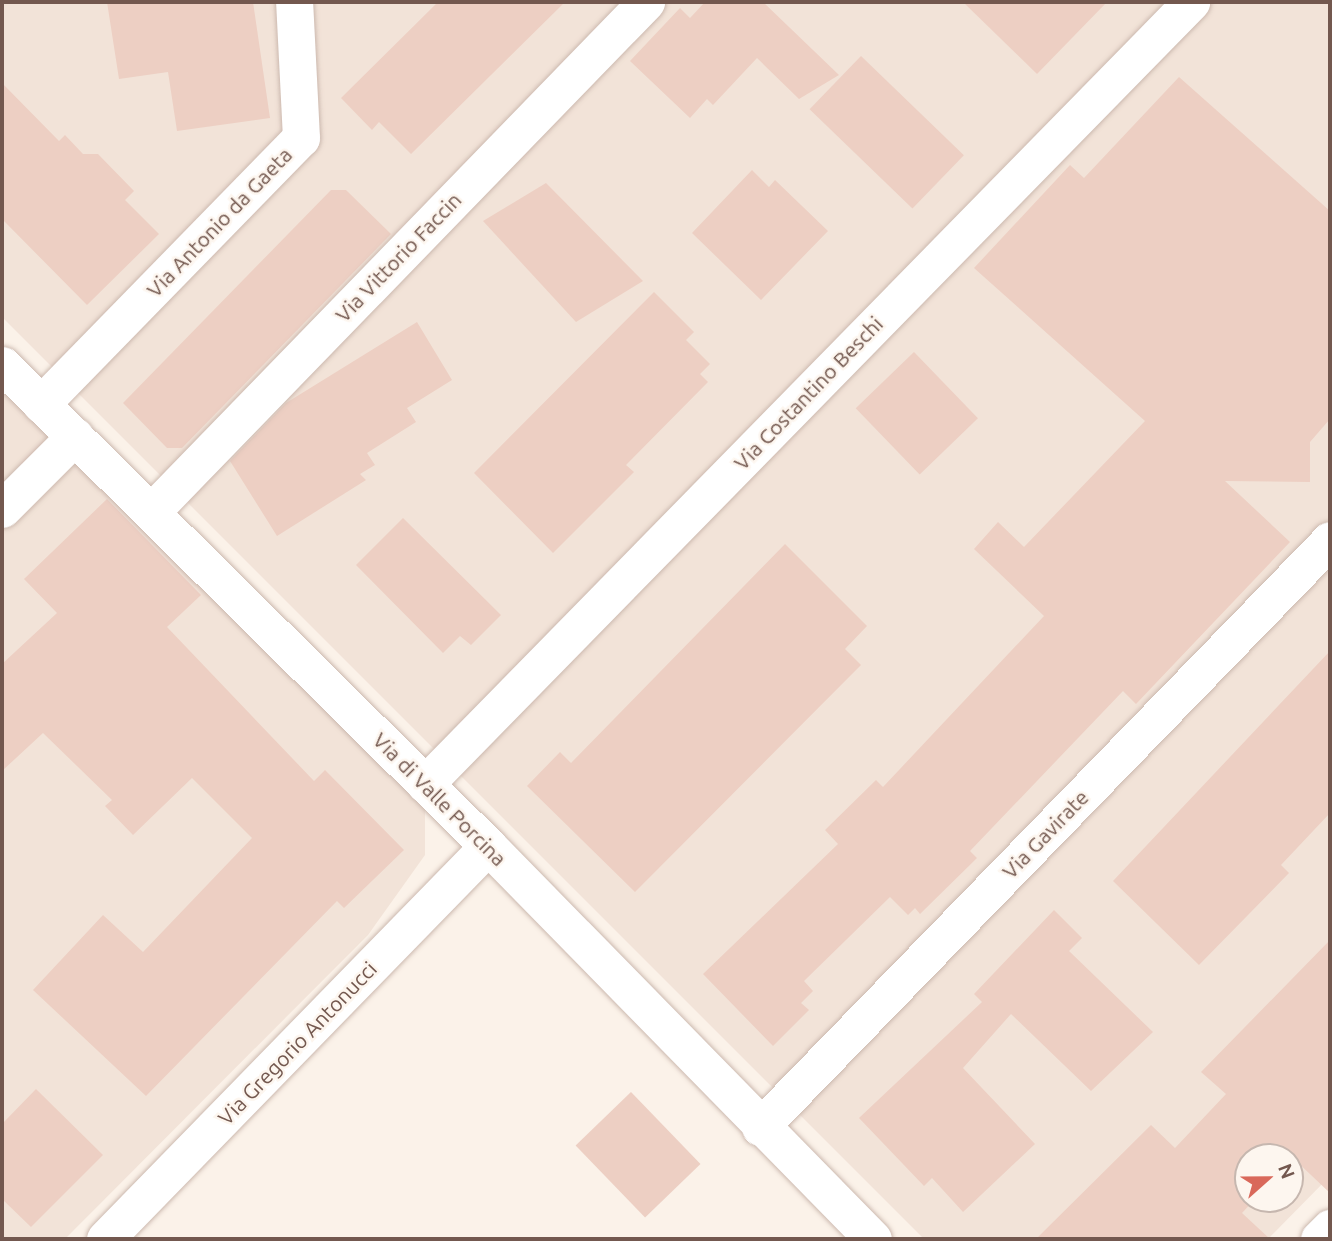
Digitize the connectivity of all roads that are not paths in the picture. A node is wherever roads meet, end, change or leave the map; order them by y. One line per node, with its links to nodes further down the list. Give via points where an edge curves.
1 (294, 2): 5 (street, Via Antonio da Gaeta, via 301,138)
2 (646, 2): 8 (street, Via Vittorio Faccin)
3 (1191, 2): 10 (street, Via Costantino Beschi)
4 (2, 365): 5 (street, Via di Valle Porcina)
5 (41, 404): 6 (street, Via di Valle Porcina)
6 (75, 436): 7 (street); 8 (street, Via di Valle Porcina)
7 (2, 509)
8 (151, 512): 10 (street, Via di Valle Porcina)
9 (1330, 540): 12 (street, Via Gavirate)
10 (425, 784): 11 (street, Via di Valle Porcina)
11 (488, 846): 12 (street, Via di Valle Porcina); 14 (street, Via Gregorio Antonucci)
12 (760, 1127): 15 (street, Via di Valle Porcina)
13 (1330, 1228): 16 (street)
14 (105, 1239)
15 (873, 1239)
16 (1319, 1239)

